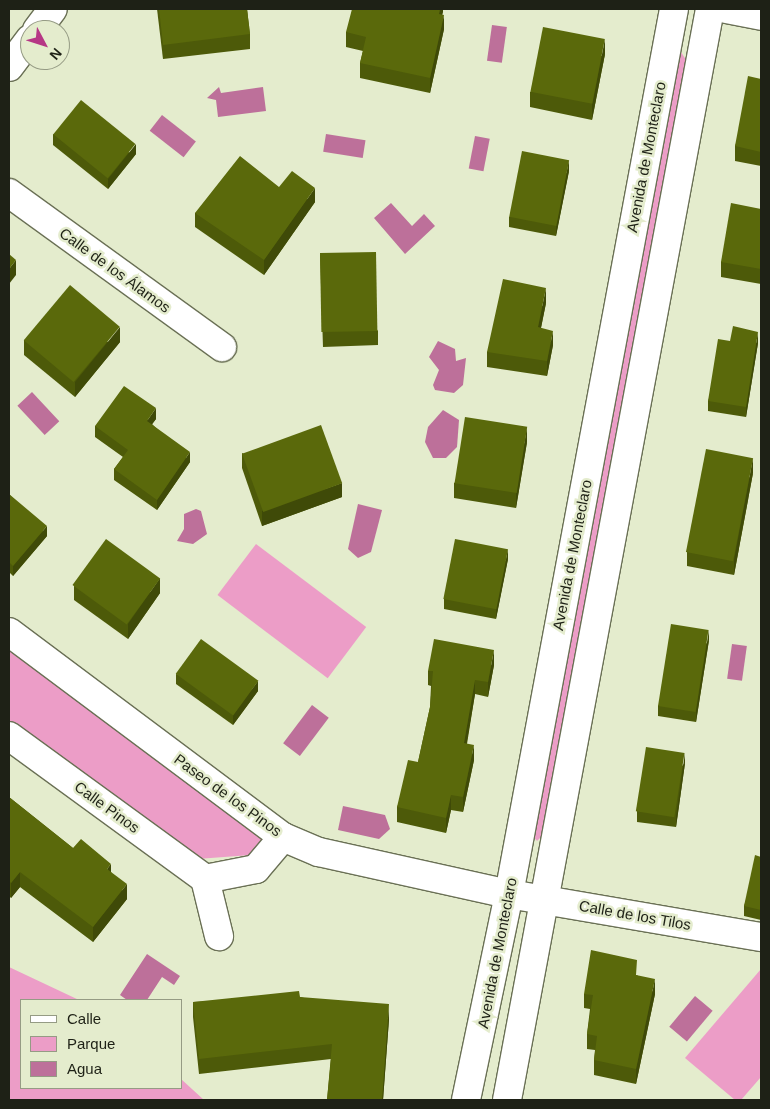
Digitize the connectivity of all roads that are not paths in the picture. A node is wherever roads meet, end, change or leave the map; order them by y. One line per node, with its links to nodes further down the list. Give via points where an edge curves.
1 (53, 9): 6 (street)
2 (674, 9): 15 (street, Avenida de Monteclaro)
3 (710, 9): 16 (street)
4 (726, 9): 5 (street)
5 (761, 16)
6 (45, 20)
7 (20, 53): 8 (street)
8 (9, 68)
9 (9, 193): 10 (street, Calle de los Álamos)
10 (222, 347)
11 (9, 632): 13 (street, Paseo de los Pinos)
12 (9, 736): 14 (street, Calle Pinos)
13 (283, 837): 14 (street, via 256,869); 15 (street, Paseo de los Pinos, via 320,852)
14 (205, 879): 17 (street)
15 (509, 894): 16 (street, Calle de los Tilos); 19 (street, Avenida de Monteclaro)
16 (544, 900): 18 (street, Calle de los Tilos); 20 (street)
17 (219, 936)
18 (761, 937)
19 (466, 1100)
20 (507, 1100)

